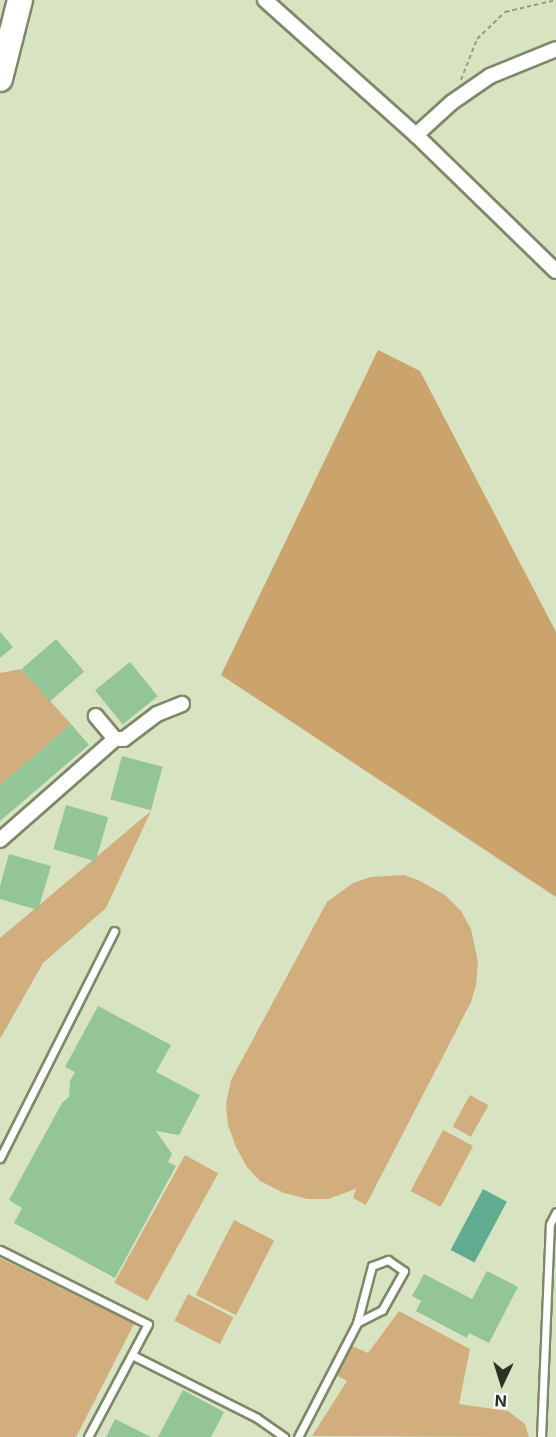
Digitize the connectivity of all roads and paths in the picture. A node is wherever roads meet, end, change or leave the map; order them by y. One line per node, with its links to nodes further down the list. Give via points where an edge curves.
1 (3, 0): 5 (highway)
2 (20, 0): 7 (highway)
3 (265, 0): 9 (street)
4 (556, 0): 8 (path, via 505,12 498,18 477,39)
5 (0, 12)
6 (556, 49): 8 (street, via 490,76)
7 (0, 79)
8 (452, 103): 9 (street)
9 (416, 135): 10 (street)
10 (556, 271)
11 (182, 704): 13 (street, via 157,714 124,739)
12 (96, 716): 13 (street)
13 (115, 739): 14 (street)
14 (0, 840)
15 (114, 932): 16 (lane)
16 (0, 1158)
17 (556, 1212): 24 (lane, via 550,1224)
18 (0, 1250): 20 (lane, via 148,1324)
19 (357, 1323): 19 (lane, via 372,1266 388,1260 404,1271 382,1310); 23 (lane)
20 (132, 1355): 21 (lane); 22 (lane, via 257,1418)
21 (88, 1437)
22 (284, 1437)
23 (298, 1437)
24 (541, 1437)

